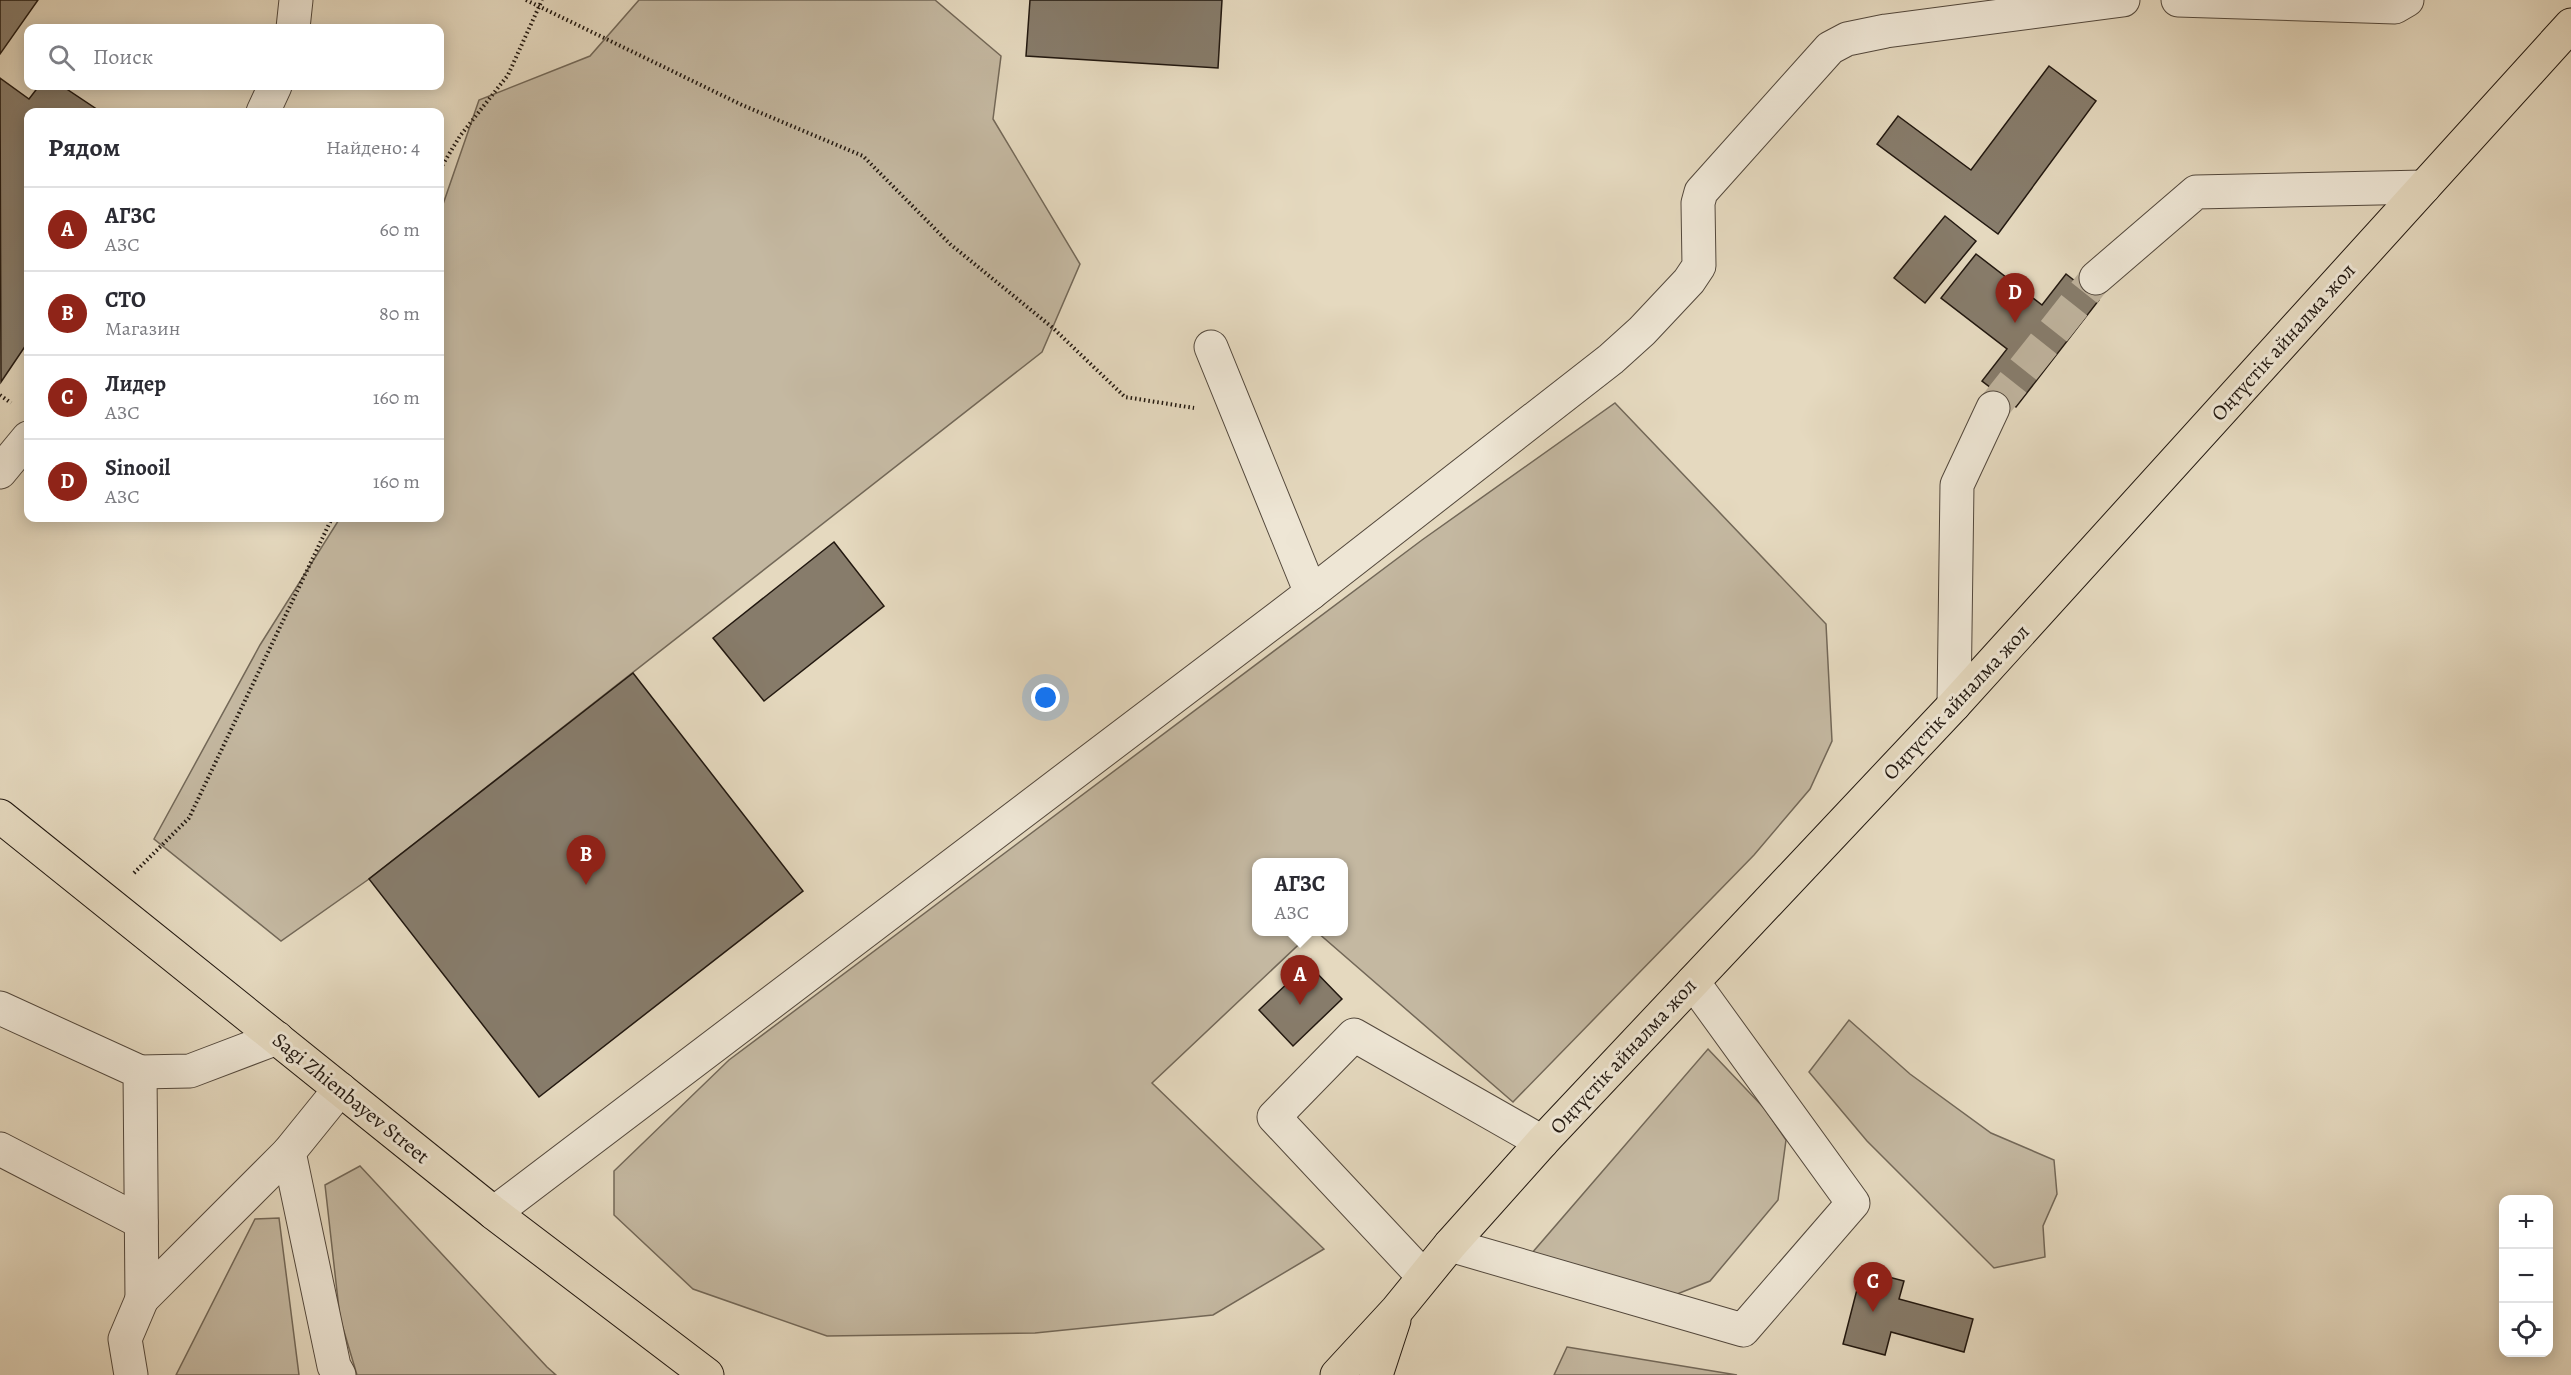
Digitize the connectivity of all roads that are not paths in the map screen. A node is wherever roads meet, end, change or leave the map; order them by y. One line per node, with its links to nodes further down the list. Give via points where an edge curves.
1 (296, 0): 5 (lane)
2 (2123, 0): 15 (lane, via 1886,31 1847,39 1830,48 1701,192 1699,266 1642,331 1602,367)
3 (2178, 0): 4 (lane, via 2395,7)
4 (2407, 0)
5 (293, 24)
6 (2571, 25): 9 (main road, Оңтүстік айналма жол)
7 (273, 90): 8 (lane)
8 (264, 108)
9 (2424, 187): 10 (lane, via 2196,192); 16 (main road, Оңтүстік айналма жол)
10 (2096, 278)
11 (1211, 347): 15 (lane)
12 (1993, 408): 16 (lane, via 1957,484)
13 (24, 443): 14 (lane)
14 (0, 472)
15 (1311, 593): 26 (lane)
16 (1954, 705): 18 (main road, Оңтүстік айналма жол)
17 (0, 816): 20 (main road, Sagi Zhienbayev Street)
18 (1693, 982): 23 (main road, Оңтүстік айналма жол); 28 (lane, via 1853,1203 1743,1330)
19 (0, 1008): 21 (lane)
20 (277, 1038): 21 (lane, via 190,1071); 22 (main road, Sagi Zhienbayev Street)
21 (140, 1072): 27 (lane)
22 (339, 1089): 25 (lane); 26 (main road, Sagi Zhienbayev Street)
23 (1542, 1142): 28 (main road, Оңтүстік айналма жол); 29 (lane, via 1354,1035 1274,1117)
24 (0, 1149): 27 (lane)
25 (288, 1152): 30 (lane); 35 (lane)
26 (494, 1213): 36 (main road, Sagi Zhienbayev Street)
27 (141, 1222): 30 (lane)
28 (1450, 1245): 29 (main road, Оңтүстік айналма жол)
29 (1423, 1276): 31 (main road, Оңтүстік айналма жол)
30 (142, 1299): 32 (lane)
31 (1397, 1310): 37 (main road, Оңтүстік айналма жол); 38 (main road)
32 (124, 1339): 33 (lane); 34 (lane)
33 (112, 1375)
34 (130, 1375)
35 (339, 1375)
36 (707, 1375)
37 (1337, 1375)
38 (1376, 1375)

